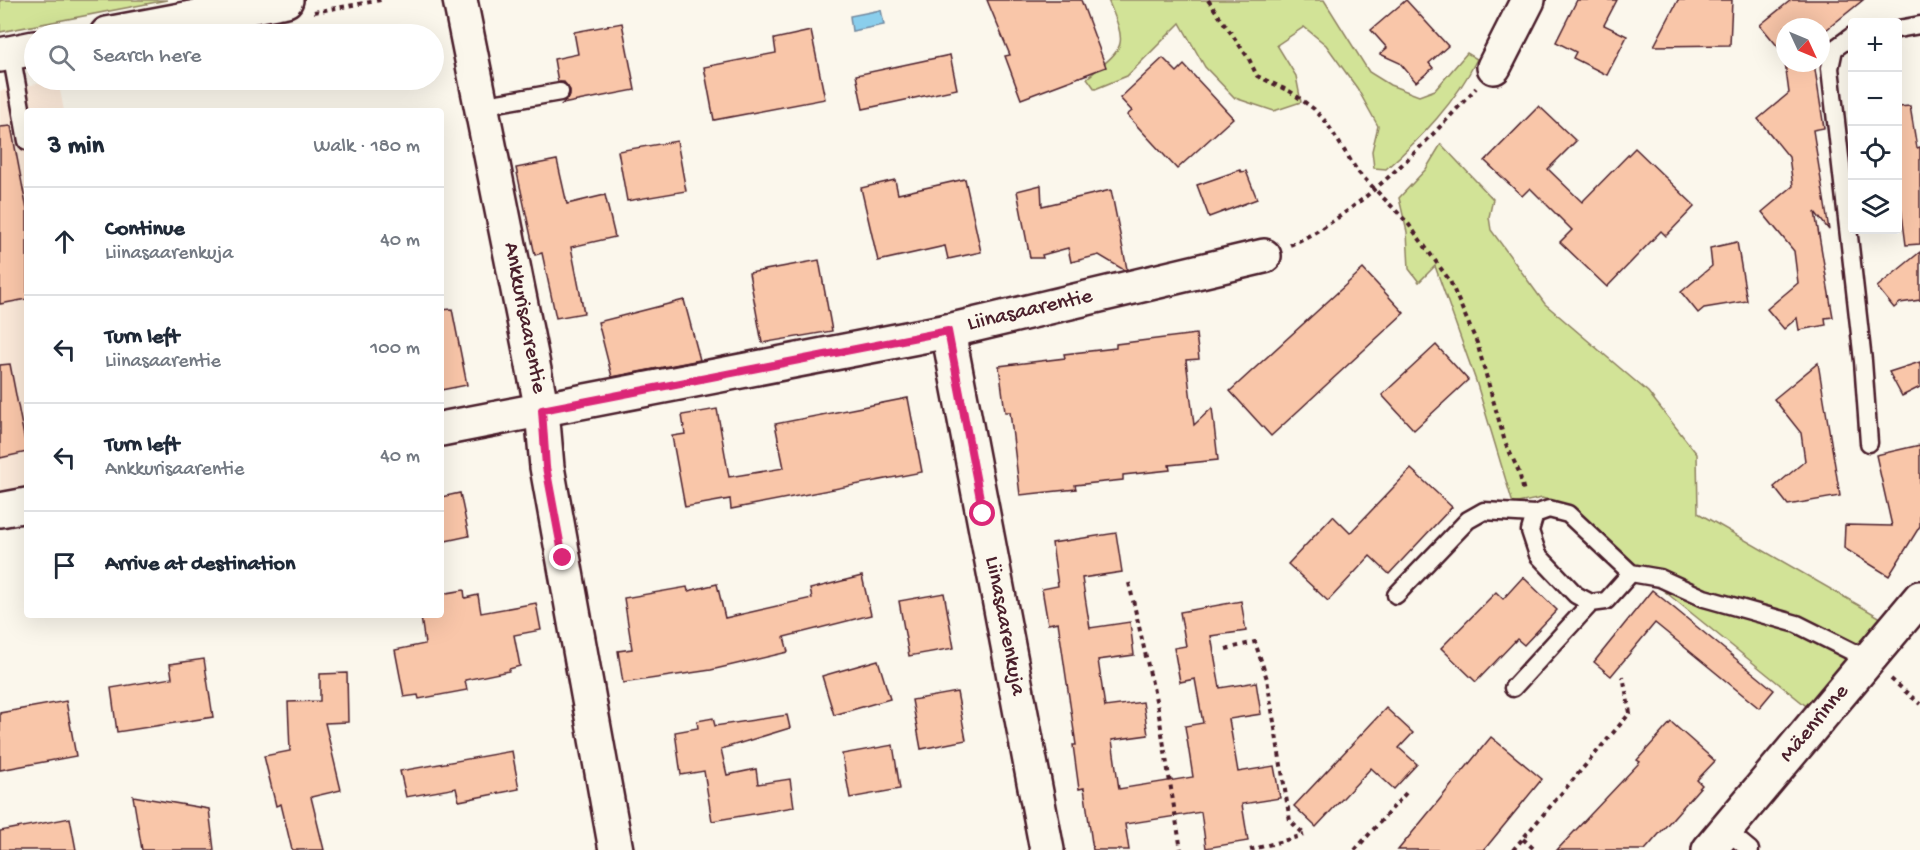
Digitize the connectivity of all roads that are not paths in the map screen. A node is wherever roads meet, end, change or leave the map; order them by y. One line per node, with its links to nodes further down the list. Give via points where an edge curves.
1 (286, 0): 4 (street)
2 (460, 0): 11 (street, Ankkurisaarentie)
3 (1528, 0): 9 (street)
4 (160, 24)
5 (1920, 25): 6 (lane)
6 (1902, 28)
7 (1848, 39): 17 (lane, via 1834,49 1830,68)
8 (15, 52): 12 (lane)
9 (1494, 67)
10 (560, 92): 11 (lane)
11 (481, 106): 15 (street, Ankkurisaarentie)
12 (24, 119)
13 (1264, 256): 14 (street, Liinasaarentie)
14 (948, 331): 15 (street, Liinasaarentie); 29 (street, Liinasaarenkuja)
15 (542, 410): 16 (street, Liinasaarentie); 28 (street, Ankkurisaarentie, via 546,467)
16 (444, 428)
17 (1869, 443)
18 (24, 506): 19 (street)
19 (0, 510)
20 (1535, 514): 21 (lane, via 1549,509 1568,514); 22 (lane, via 1484,511 1468,520); 23 (lane, via 1530,531 1538,555 1576,595)
21 (1631, 573): 23 (lane, via 1606,601); 25 (lane, via 1797,624)
22 (1396, 594)
23 (1591, 603): 26 (lane)
24 (1918, 606): 25 (street, Mäenrinne)
25 (1879, 668): 27 (street, Mäenrinne)
26 (1513, 688)
27 (1728, 843)
28 (616, 850)
29 (1047, 850)

